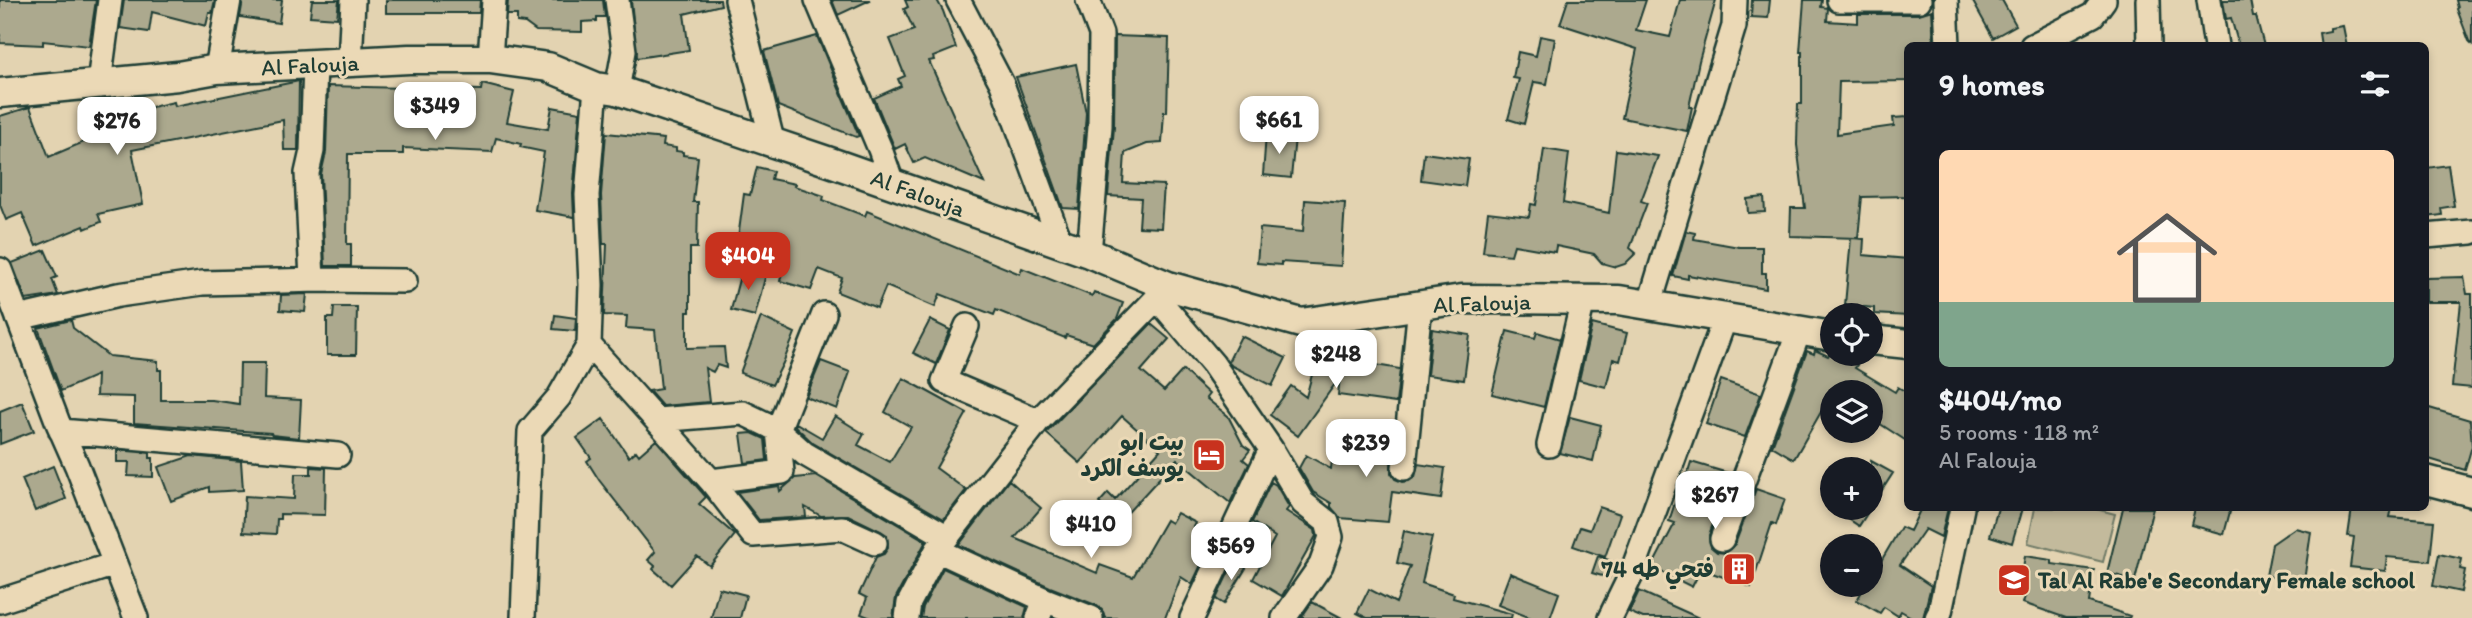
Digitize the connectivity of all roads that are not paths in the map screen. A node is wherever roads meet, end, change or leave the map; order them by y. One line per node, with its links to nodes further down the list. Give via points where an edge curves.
1 (110, 0): 25 (street)
2 (229, 0): 24 (street)
3 (353, 0): 22 (street)
4 (494, 0): 21 (street)
5 (617, 0): 26 (street, via 624,51)
6 (737, 0): 28 (street)
7 (817, 0): 29 (street)
8 (958, 0): 32 (street, via 1002,84)
9 (1088, 0): 33 (street, via 1101,34 1100,126)
10 (1735, 0): 40 (street, via 1734,26)
11 (1839, 0): 12 (street)
12 (1919, 0)
13 (1946, 0): 17 (street)
14 (2104, 0): 18 (street, via 2093,15)
15 (2148, 0): 19 (street)
16 (2209, 0): 20 (street)
17 (1948, 42)
18 (2040, 42)
19 (2149, 42)
20 (2215, 42)
21 (490, 59): 22 (main road, Al Falouja); 26 (main road, Al Falouja, via 548,67)
22 (351, 63): 23 (main road, Al Falouja)
23 (315, 65): 24 (main road, Al Falouja); 35 (street, via 307,173)
24 (217, 69): 25 (main road, Al Falouja)
25 (99, 83): 27 (main road, Al Falouja)
26 (607, 89): 28 (main road, Al Falouja); 49 (street, via 587,195)
27 (0, 93)
28 (773, 144): 29 (main road, Al Falouja)
29 (892, 183): 32 (main road, Al Falouja)
30 (2472, 232): 31 (street)
31 (2429, 236)
32 (1061, 244): 33 (main road, Al Falouja)
33 (1089, 253): 37 (main road, Al Falouja)
34 (0, 270): 42 (street)
35 (312, 280): 36 (street); 42 (street, via 202,283 118,295)
36 (405, 281)
37 (1162, 292): 39 (main road, Al Falouja, via 1301,323); 51 (street); 55 (street)
38 (1583, 300): 39 (main road, Al Falouja, via 1462,299); 40 (main road, Al Falouja); 54 (street)
39 (1420, 306): 57 (street)
40 (1649, 306): 43 (main road, Al Falouja)
41 (824, 314): 52 (street)
42 (18, 318): 53 (street)
43 (1725, 318): 45 (main road, Al Falouja); 74 (street, via 1632,575)
44 (967, 326): 51 (street, via 944,381)
45 (1798, 331): 46 (main road, Al Falouja); 62 (street)
46 (1820, 334)
47 (1883, 341): 48 (main road)
48 (1904, 344)
49 (589, 345): 50 (street); 69 (street, via 559,397 530,431)
50 (658, 420): 52 (street, via 743,413); 58 (street)
51 (1038, 421): 64 (street)
52 (778, 430): 58 (street, via 782,472); 64 (street, via 805,454)
53 (61, 431): 56 (street); 65 (street)
54 (1549, 445)
55 (1270, 449): 72 (street); 73 (street, via 1303,503 1327,522 1331,537 1321,565)
56 (338, 455)
57 (1404, 468)
58 (711, 481): 63 (street, via 753,535 842,528)
59 (2429, 481): 60 (main road)
60 (2472, 492)
61 (1961, 511): 75 (street)
62 (1722, 540)
63 (875, 543)
64 (942, 543): 67 (street); 70 (street, via 909,603)
65 (115, 564): 66 (street); 68 (street)
66 (0, 601)
67 (1042, 609): 71 (street)
68 (136, 618)
69 (523, 618)
70 (907, 618)
71 (1091, 618)
72 (1192, 618)
73 (1284, 618)
74 (1609, 618)
75 (1937, 618)

